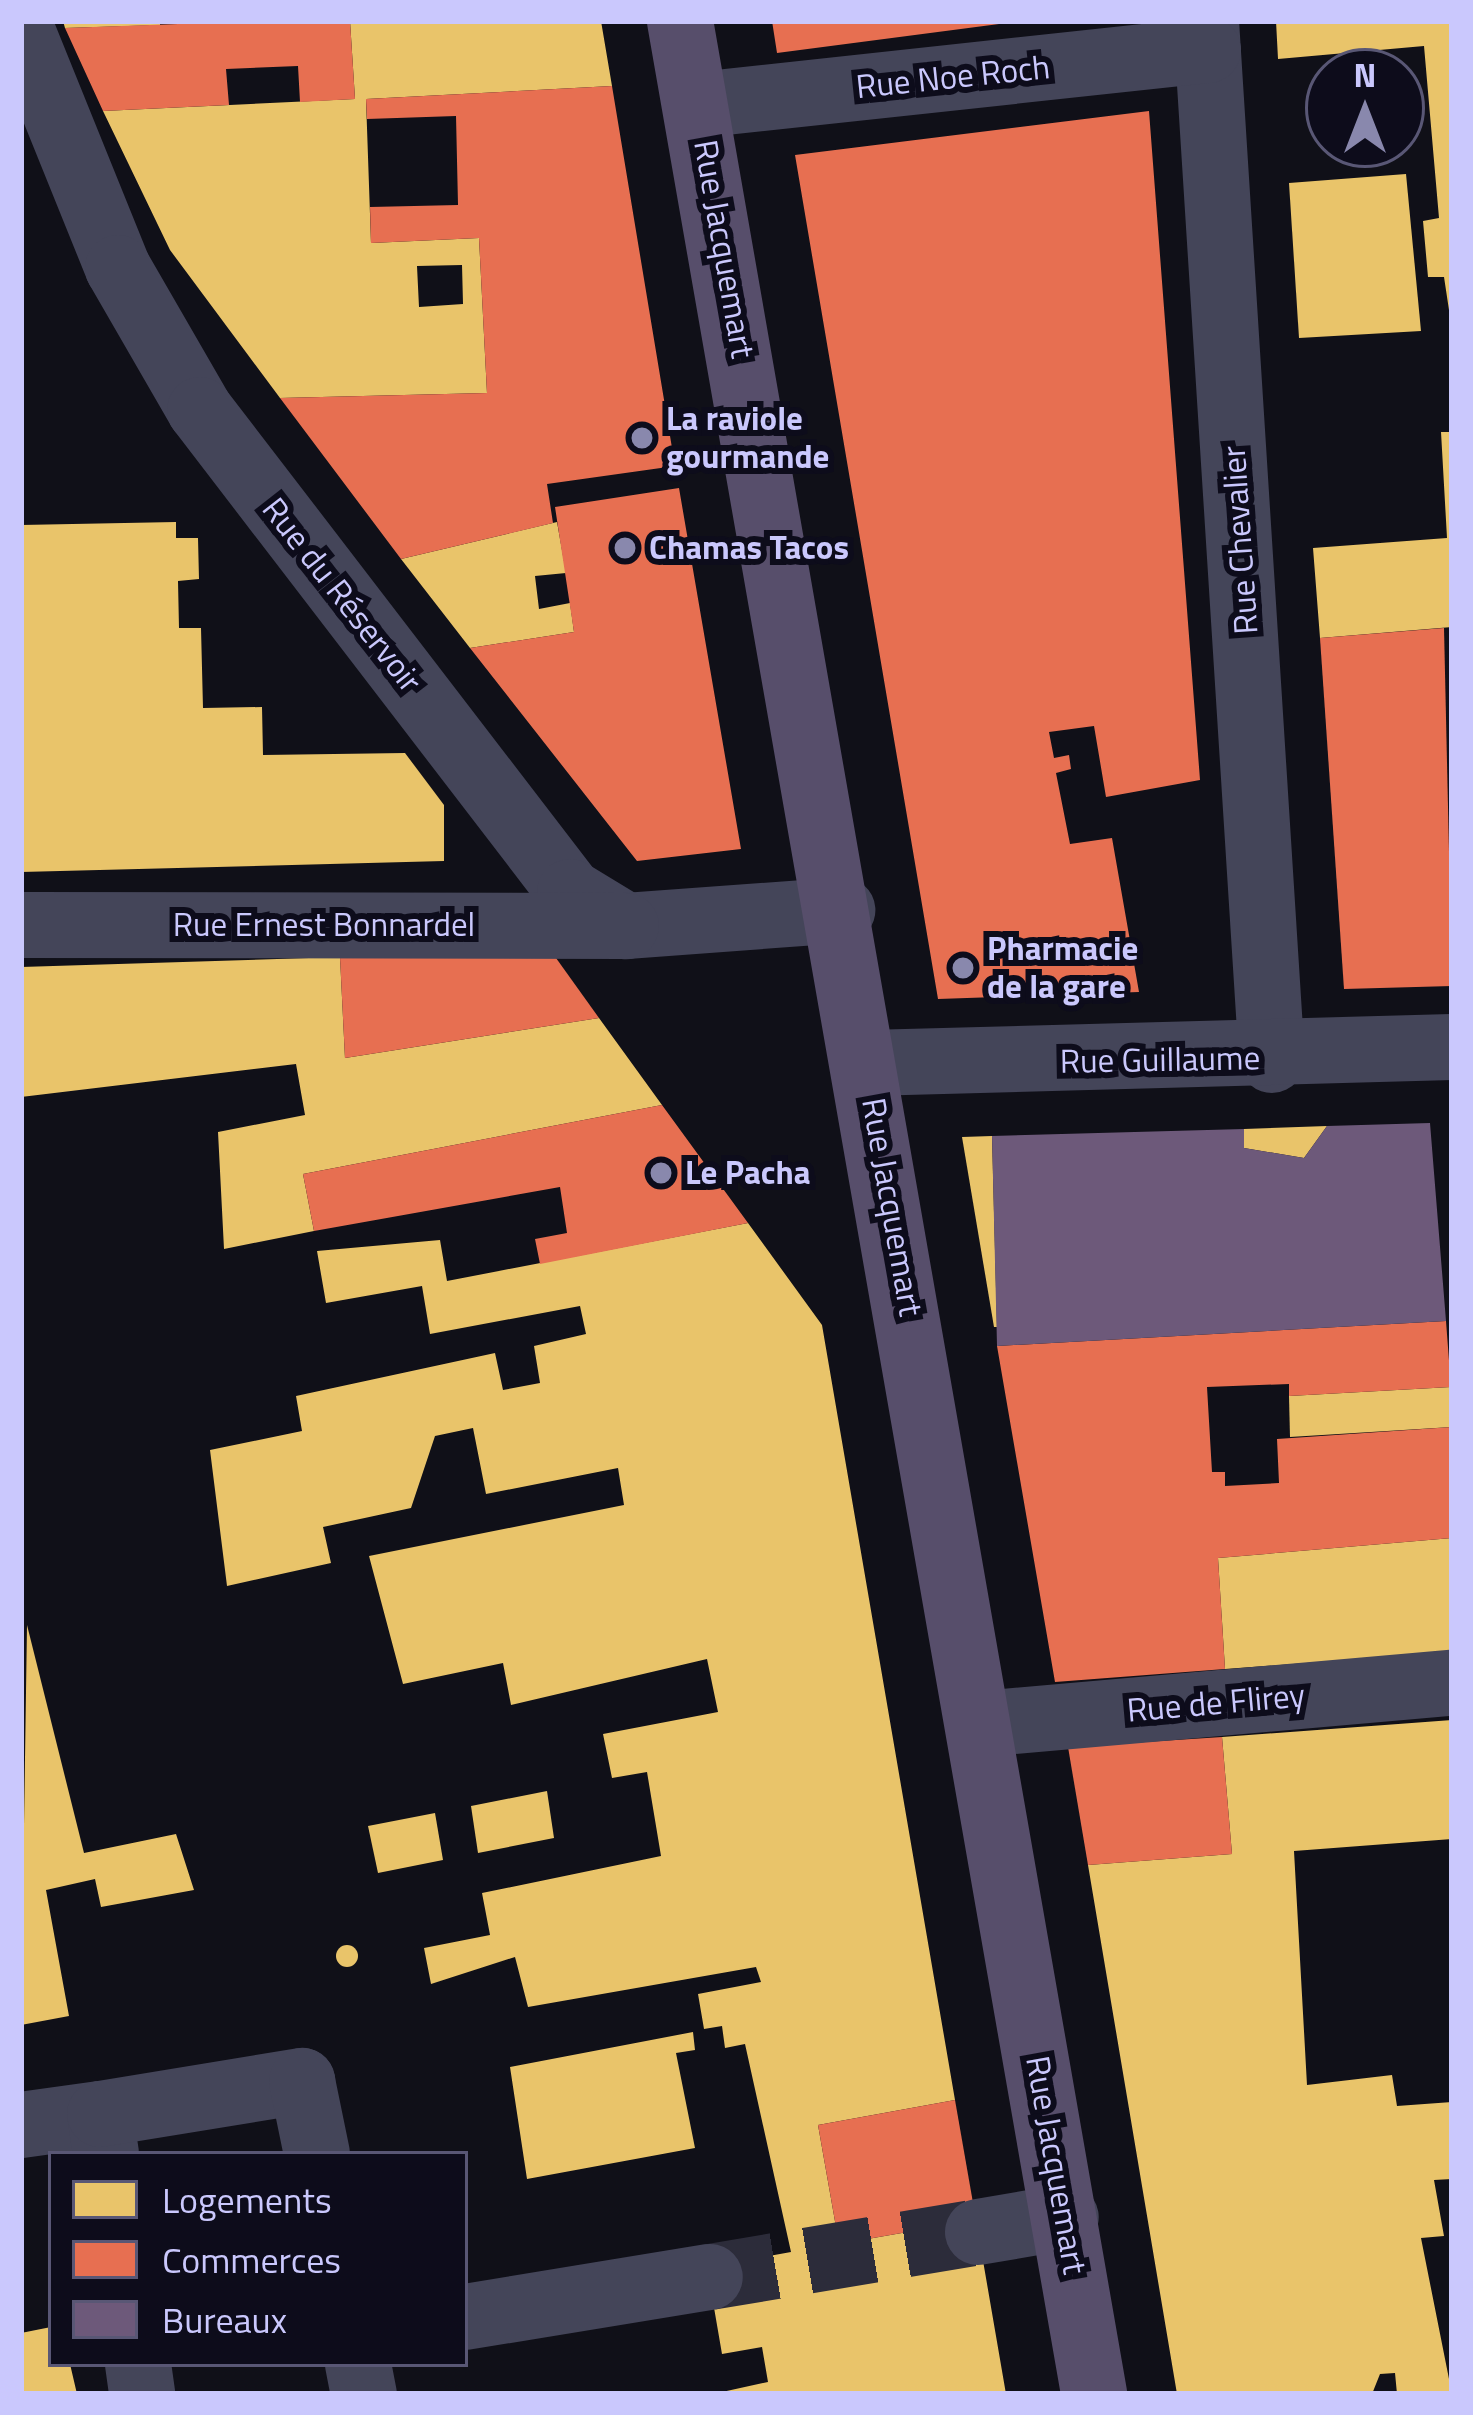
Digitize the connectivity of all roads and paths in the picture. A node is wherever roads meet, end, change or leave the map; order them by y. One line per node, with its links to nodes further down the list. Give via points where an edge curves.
1 (680, 21): 4 (main road, Rue Jacquemart)
2 (21, 28): 7 (street, Rue du Réservoir, via 118,268 200,410 570,892)
3 (1208, 36): 4 (street, Rue Noe Roch); 9 (street, Rue Chevalier)
4 (698, 105): 5 (main road, Rue Jacquemart)
5 (842, 910): 7 (street); 10 (main road, Rue Jacquemart)
6 (21, 925): 7 (street, Rue Ernest Bonnardel)
7 (626, 926)
8 (1452, 1047): 9 (street, Rue Guillaume)
9 (1272, 1060): 10 (street, Rue Guillaume)
10 (868, 1063): 12 (main road, Rue Jacquemart)
11 (1452, 1683): 12 (street, Rue de Flirey)
12 (980, 1724): 16 (main road, Rue Jacquemart)
13 (21, 2125): 14 (street)
14 (103, 2134): 15 (street, via 302,2080)
15 (316, 2151)
16 (1066, 2217): 17 (street); 20 (main road, Rue Jacquemart)
17 (978, 2232)
18 (710, 2278): 19 (street)
19 (468, 2317)
20 (1094, 2394)

